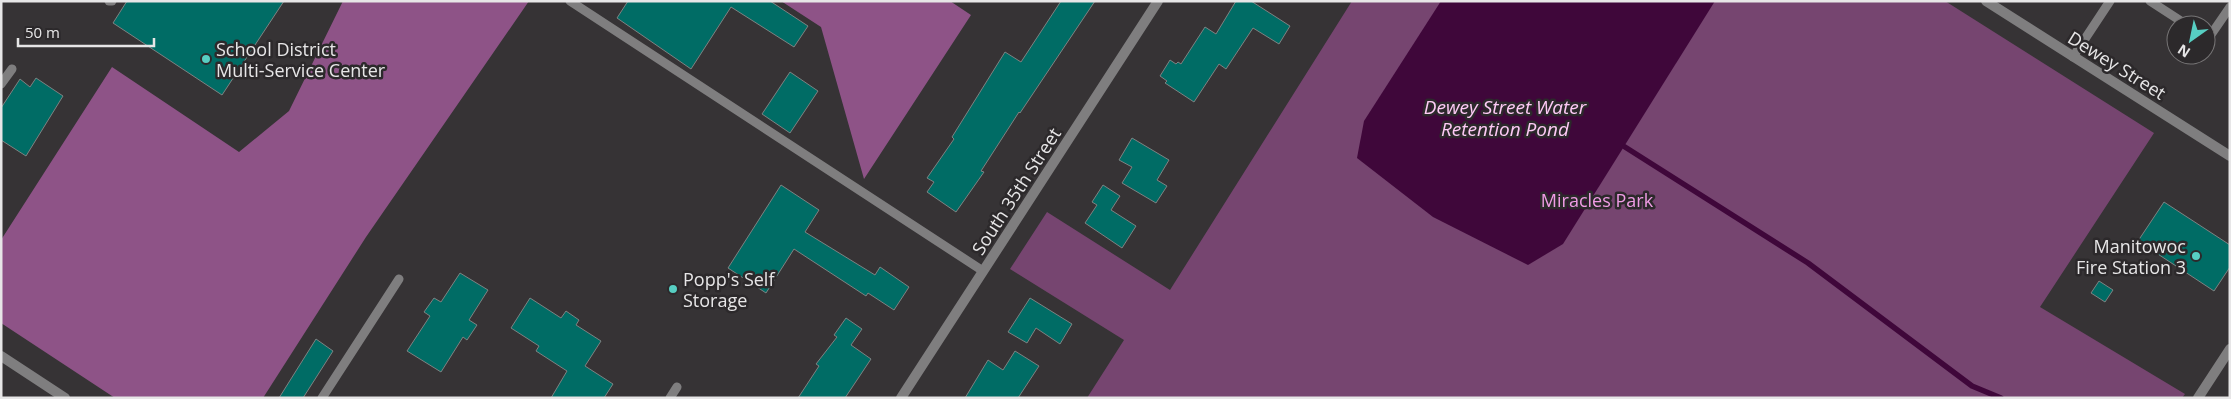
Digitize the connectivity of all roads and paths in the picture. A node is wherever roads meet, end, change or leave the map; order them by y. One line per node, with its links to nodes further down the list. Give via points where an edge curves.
1 (570, 1): 13 (lane)
2 (1158, 1): 13 (street, South 35th Street)
3 (1986, 1): 9 (street, Dewey Street)
4 (2110, 1): 9 (lane)
5 (2150, 1): 7 (lane)
6 (2230, 7): 8 (lane)
7 (2172, 15)
8 (2216, 27)
9 (2074, 57): 12 (street, Dewey Street)
10 (12, 69): 11 (lane)
11 (1, 84)
12 (2230, 156)
13 (983, 271): 21 (street, South 35th Street)
14 (399, 279): 19 (lane)
15 (2230, 349): 22 (street)
16 (1, 356): 18 (street)
17 (677, 387): 20 (lane)
18 (65, 398)
19 (322, 398)
20 (670, 398)
21 (901, 398)
22 (2198, 398)

